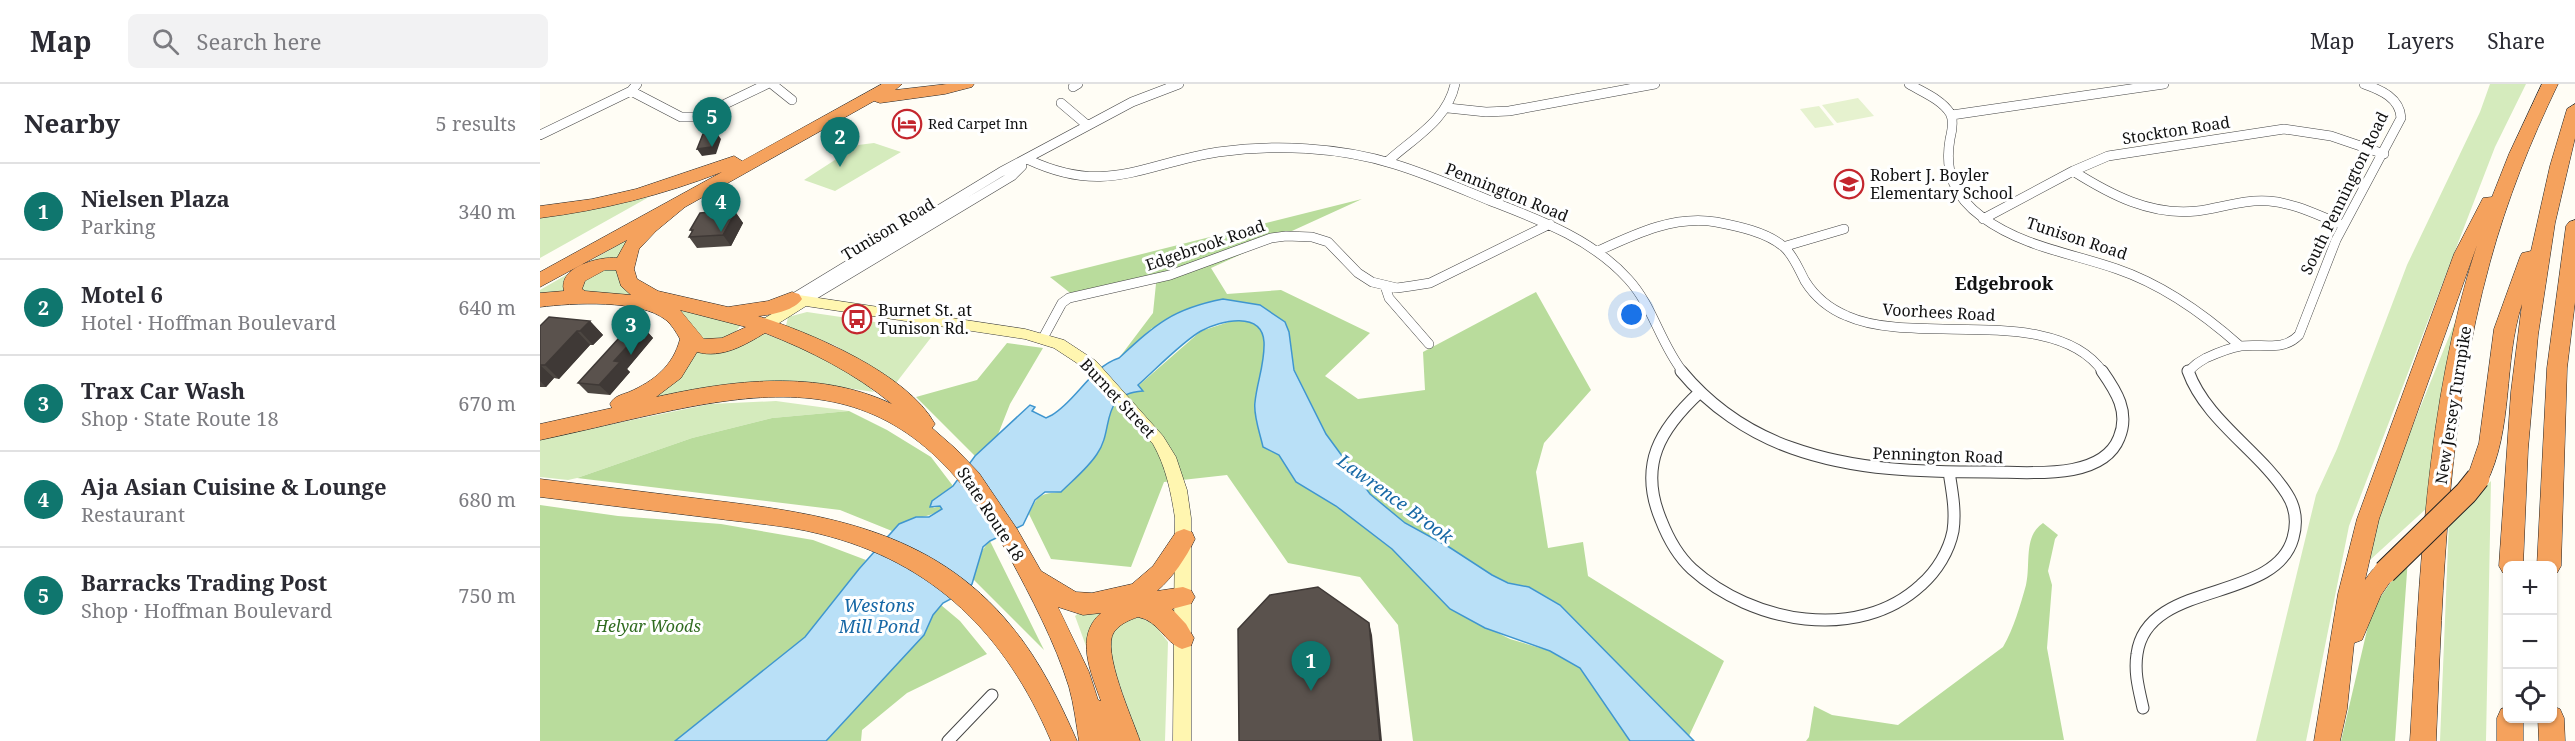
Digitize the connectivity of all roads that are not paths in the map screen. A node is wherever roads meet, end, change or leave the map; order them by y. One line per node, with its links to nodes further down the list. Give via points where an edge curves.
1 (637, 84): 16 (street)
2 (766, 84): 16 (street, via 698,117 681,117)
3 (772, 84): 17 (street)
4 (873, 84): 28 (highway)
5 (894, 84): 19 (highway)
6 (930, 84): 7 (highway)
7 (953, 84)
8 (966, 84): 19 (highway, via 896,94)
9 (1179, 84): 24 (street, Tunison Road, via 1135,99)
10 (1455, 84): 20 (street)
11 (1655, 84): 20 (street, via 1509,111)
12 (1909, 84): 23 (street)
13 (2164, 84): 23 (street)
14 (2364, 84): 26 (street, South Pennington Road, via 2393,99 2402,112)
15 (2550, 84): 22 (highway, New Jersey Turnpike)
16 (631, 92): 25 (street)
17 (792, 100)
18 (1061, 103): 24 (street)
19 (854, 107): 31 (highway)
20 (1448, 108): 29 (street)
21 (2575, 109): 32 (highway)
22 (2536, 111): 75 (highway, via 2463,254 2368,519 2340,650); 82 (highway, New Jersey Turnpike, via 2487,239 2452,395 2435,542)
23 (1952, 115): 34 (street, Tunison Road, via 1947,161 1950,181 1961,199)
24 (1087, 124): 27 (street, Tunison Road)
25 (540, 135)
26 (2384, 154): 30 (street, Stockton Road, via 2331,136 2284,129 2108,156); 36 (street, South Pennington Road)
27 (1029, 160): 29 (street, Pennington Road, via 1061,174 1096,178 1233,150 1330,153); 47 (street, Tunison Road, via 1012,176)
28 (734, 161): 33 (highway, via 637,196); 42 (highway)
29 (1386, 162): 35 (street, Pennington Road)
30 (2073, 171): 34 (street, Stockton Road); 36 (street, via 2121,200 2151,209 2184,212 2269,201 2298,207)
31 (679, 203): 41 (highway, via 636,242); 43 (highway)
32 (2547, 209): 64 (highway, via 2524,358); 75 (highway, bridge, via 2509,309 2490,443 2478,478 2372,590 2353,632)
33 (540, 212)
34 (1983, 219): 53 (street, Tunison Road, via 2031,243 2148,282 2196,310)
35 (1550, 224): 40 (street, Pennington Road); 44 (street, Edgebrook Road, via 1430,283)
36 (2343, 225): 53 (street, South Pennington Road, via 2295,341 2287,345)
37 (2575, 225): 65 (highway, via 2557,368)
38 (1845, 229): 39 (street)
39 (1786, 246): 40 (street, via 1737,226 1691,219 1646,229); 55 (street, Voorhees Road, via 1815,294 1850,317 1882,326 2010,331 2044,338 2063,344 2097,365)
40 (1598, 251): 54 (street, Pennington Road, via 1634,286 1653,316 1666,348)
41 (624, 266): 45 (highway, via 604,264 580,274 571,288); 48 (highway, via 628,281 640,292)
42 (540, 269)
43 (540, 280)
44 (1384, 286): 50 (street, Edgebrook Road, via 1358,273 1328,242 1312,237 1271,238 1170,276 1069,298 1062,303); 52 (street, via 1389,298)
45 (580, 297): 46 (highway); 51 (highway, via 657,308 676,318)
46 (540, 300)
47 (798, 300): 48 (highway, via 766,309); 49 (street, Tunison Road); 50 (street, Burnet Street)
48 (725, 313): 49 (highway)
49 (763, 326): 51 (highway, via 717,346 700,345); 58 (highway, via 821,349 874,380 912,409)
50 (1043, 338): 63 (street, Burnet Street, via 1076,353 1158,440 1179,490)
51 (690, 339): 56 (highway, via 680,366 656,387 621,404)
52 (1429, 344)
53 (2240, 346): 72 (street, South Pennington Road, via 2191,367 2188,377 2200,396 2287,494 2297,522 2294,535 2284,558 2270,571 2173,607 2155,618 2138,647 2134,666)
54 (1700, 392): 59 (street, Pennington Road, via 1752,430 1811,455 1867,468); 59 (street, via 1675,415 1658,443 1650,476 1656,508 1675,549 1692,568 1712,584 1768,611 1798,618 1855,617 1883,609 1926,582 1938,568 1953,533 1955,494)
55 (2119, 397): 59 (street, Pennington Road, via 2123,413 2118,442 2096,462 2058,471)
56 (540, 424)
57 (540, 432): 58 (highway, State Route 18, via 721,393 793,390 837,395 875,406 906,421)
58 (945, 450): 66 (highway, State Route 18, via 985,499)
59 (1949, 472)
60 (540, 488): 61 (highway)
61 (582, 493): 62 (highway); 77 (highway, via 833,528 879,543 924,565 984,611 1028,666)
62 (540, 497)
63 (1184, 539): 67 (street, Burnet Street); 68 (highway)
64 (2511, 561)
65 (2549, 561)
66 (1025, 566): 68 (highway, via 1062,599 1078,606); 70 (highway, State Route 18)
67 (1183, 591): 68 (highway); 69 (street, Burnet Street)
68 (1137, 600): 69 (highway, via 1160,614); 80 (highway, via 1107,621 1096,641)
69 (1182, 638): 81 (street, Burnet Street)
70 (1082, 688): 78 (highway, State Route 18); 79 (highway)
71 (992, 695): 76 (street)
72 (2144, 708)
73 (2510, 723): 83 (highway)
74 (2551, 723): 84 (highway)
75 (2329, 732)
76 (948, 741)
77 (1064, 741)
78 (1092, 741)
79 (1109, 741)
80 (1127, 741)
81 (1182, 741)
82 (2423, 741)
83 (2510, 741)
84 (2552, 741)

